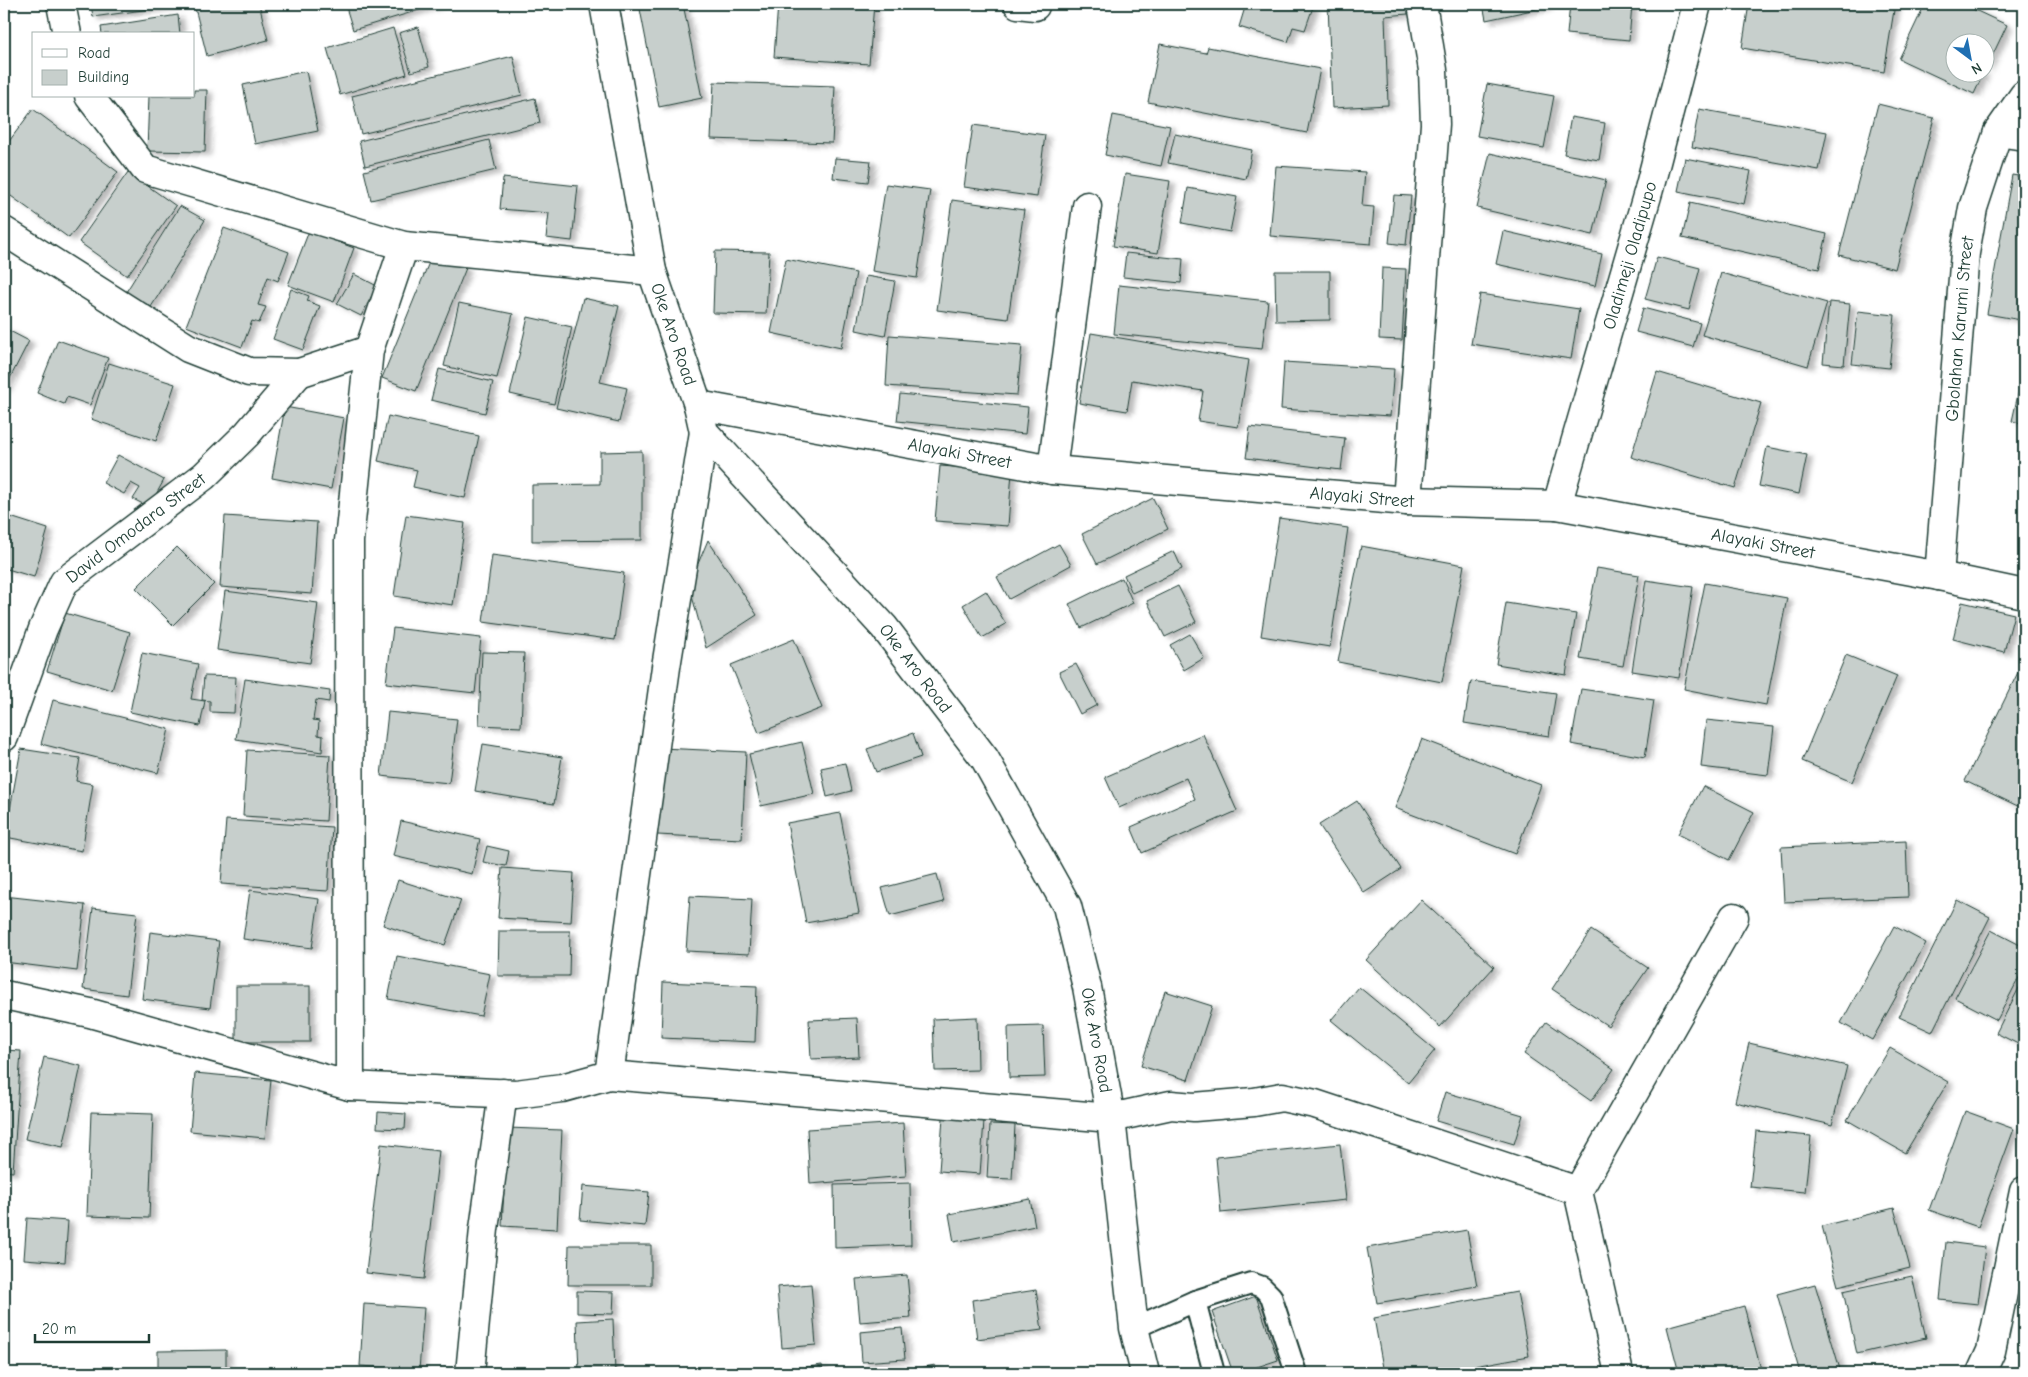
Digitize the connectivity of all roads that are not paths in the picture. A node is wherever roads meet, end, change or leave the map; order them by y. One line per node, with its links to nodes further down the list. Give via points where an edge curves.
1 (61, 4): 5 (street)
2 (604, 4): 12 (street, Oke Aro Road)
3 (1422, 4): 18 (street, via 1433,70 1435,124)
4 (1698, 4): 19 (street, Oladimeji Oladipupo, via 1649,189)
5 (67, 32)
6 (2024, 95): 8 (street, Gbolahan Karumi Street)
7 (91, 98): 11 (street, via 145,169)
8 (2011, 134): 20 (street, Gbolahan Karumi Street, via 1973,208 1965,253)
9 (1087, 206): 17 (street)
10 (4, 231): 14 (street, via 188,348 248,372)
11 (404, 246): 12 (street); 13 (street)
12 (652, 271): 15 (street, Oke Aro Road)
13 (369, 350): 14 (street); 26 (street, via 350,541)
14 (299, 373): 22 (street, David Omodara Street, via 247,434 204,476 64,582 43,629)
15 (698, 404): 16 (street, Oke Aro Road); 17 (street, Alayaki Street)
16 (704, 432): 25 (street, via 666,667); 28 (street, Oke Aro Road, via 884,627 985,759 1067,906 1087,987)
17 (1052, 470): 18 (street, Alayaki Street)
18 (1407, 501): 19 (street, Alayaki Street)
19 (1557, 505): 20 (street, Alayaki Street)
20 (1939, 576): 21 (street, Alayaki Street)
21 (2024, 594)
22 (4, 737)
23 (1734, 917): 29 (street)
24 (4, 995): 26 (street, via 90,1013)
25 (609, 1075): 27 (street, via 562,1088); 28 (street)
26 (350, 1086): 27 (street)
27 (503, 1093): 33 (street, via 484,1229)
28 (1111, 1118): 29 (street, via 1171,1105 1194,1107 1282,1096); 32 (street, Oke Aro Road)
29 (1578, 1190): 37 (street)
30 (2024, 1192): 38 (street, via 1991,1351)
31 (1195, 1301): 32 (lane); 35 (lane); 36 (lane, via 1251,1283 1262,1288 1271,1296)
32 (1134, 1328): 34 (street, Oke Aro Road)
33 (470, 1373)
34 (1145, 1373)
35 (1214, 1373)
36 (1296, 1373)
37 (1618, 1373)
38 (1981, 1373)

